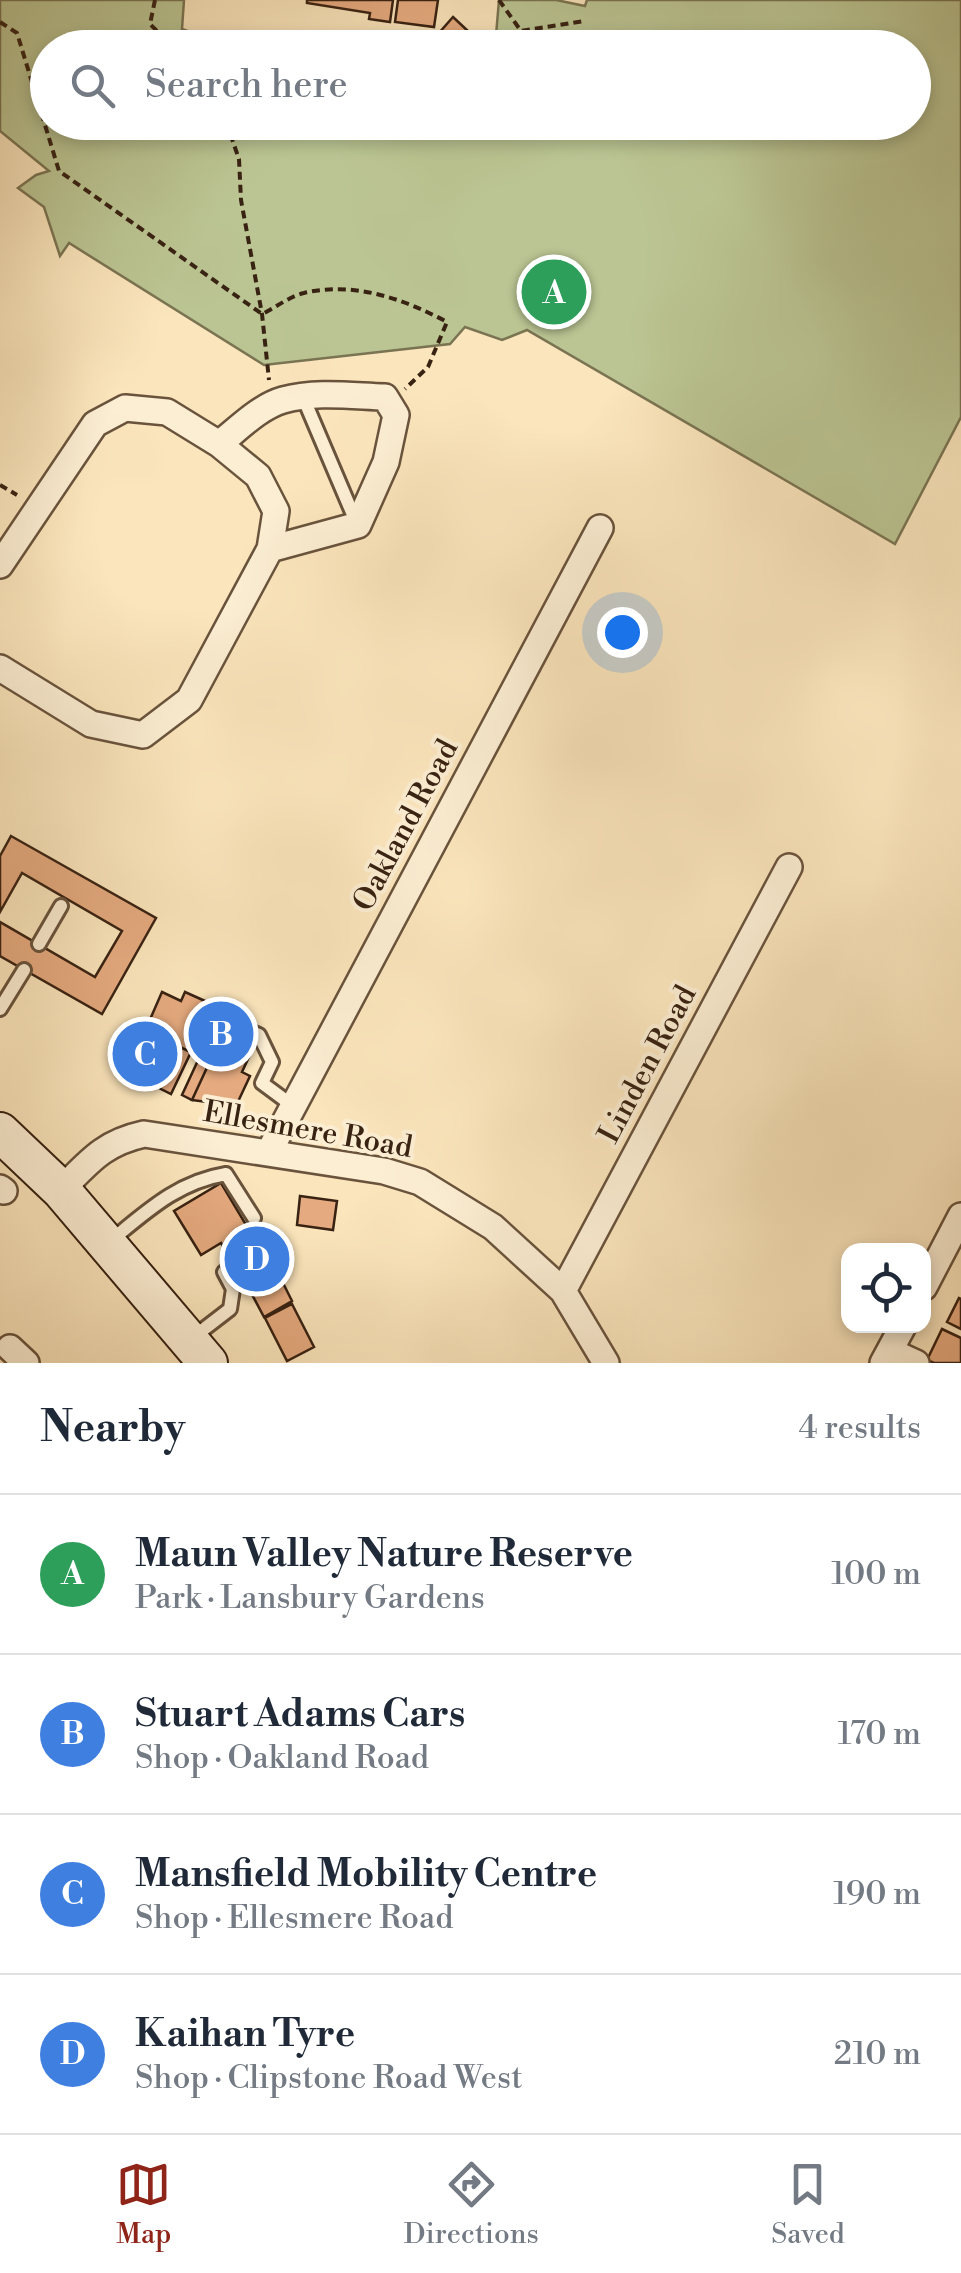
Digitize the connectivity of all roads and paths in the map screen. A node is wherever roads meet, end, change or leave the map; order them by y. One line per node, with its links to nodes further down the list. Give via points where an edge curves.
1 (155, 0): 5 (path, via 150,24)
2 (500, 0): 6 (path)
3 (584, 21): 7 (path)
4 (0, 22): 8 (path, via 17,33)
5 (156, 30)
6 (520, 30)
7 (527, 30)
8 (30, 76)
9 (50, 140): 11 (path, via 59,171)
10 (232, 140): 11 (path)
11 (262, 314): 13 (path, via 302,293 353,290 409,302 446,322 428,366); 14 (path)
12 (303, 397): 13 (street, via 385,397); 14 (street); 16 (lane)
13 (390, 404): 16 (street, via 396,414 386,462)
14 (274, 405): 15 (street)
15 (219, 444): 18 (street, via 258,476 276,512); 19 (street, via 167,412 125,408 95,424)
16 (358, 525): 18 (street)
17 (600, 528): 27 (street, Oakland Road)
18 (270, 549): 20 (street, via 190,700 143,735 90,724)
19 (0, 565)
20 (0, 668)
21 (790, 867): 36 (street, Linden Road)
22 (61, 906): 23 (lane)
23 (39, 944)
24 (24, 970): 25 (lane)
25 (0, 1009)
26 (236, 1025): 27 (lane, via 259,1035 272,1062 262,1083)
27 (293, 1106): 29 (street, Oakland Road)
28 (0, 1132): 30 (main road)
29 (268, 1152): 30 (street, Ellesmere Road, via 144,1134 102,1149); 36 (street, Ellesmere Road, via 420,1182 493,1227)
30 (61, 1190): 33 (main road)
31 (961, 1216): 35 (street)
32 (254, 1218): 33 (lane, via 226,1174 164,1196)
33 (106, 1244): 38 (main road)
34 (224, 1272): 38 (lane, via 233,1289 230,1308)
35 (931, 1274)
36 (562, 1291): 40 (street, Ellesmere Road)
37 (899, 1333): 39 (street)
38 (198, 1352)
39 (886, 1357): 41 (street)
40 (606, 1363)
41 (916, 1363)

